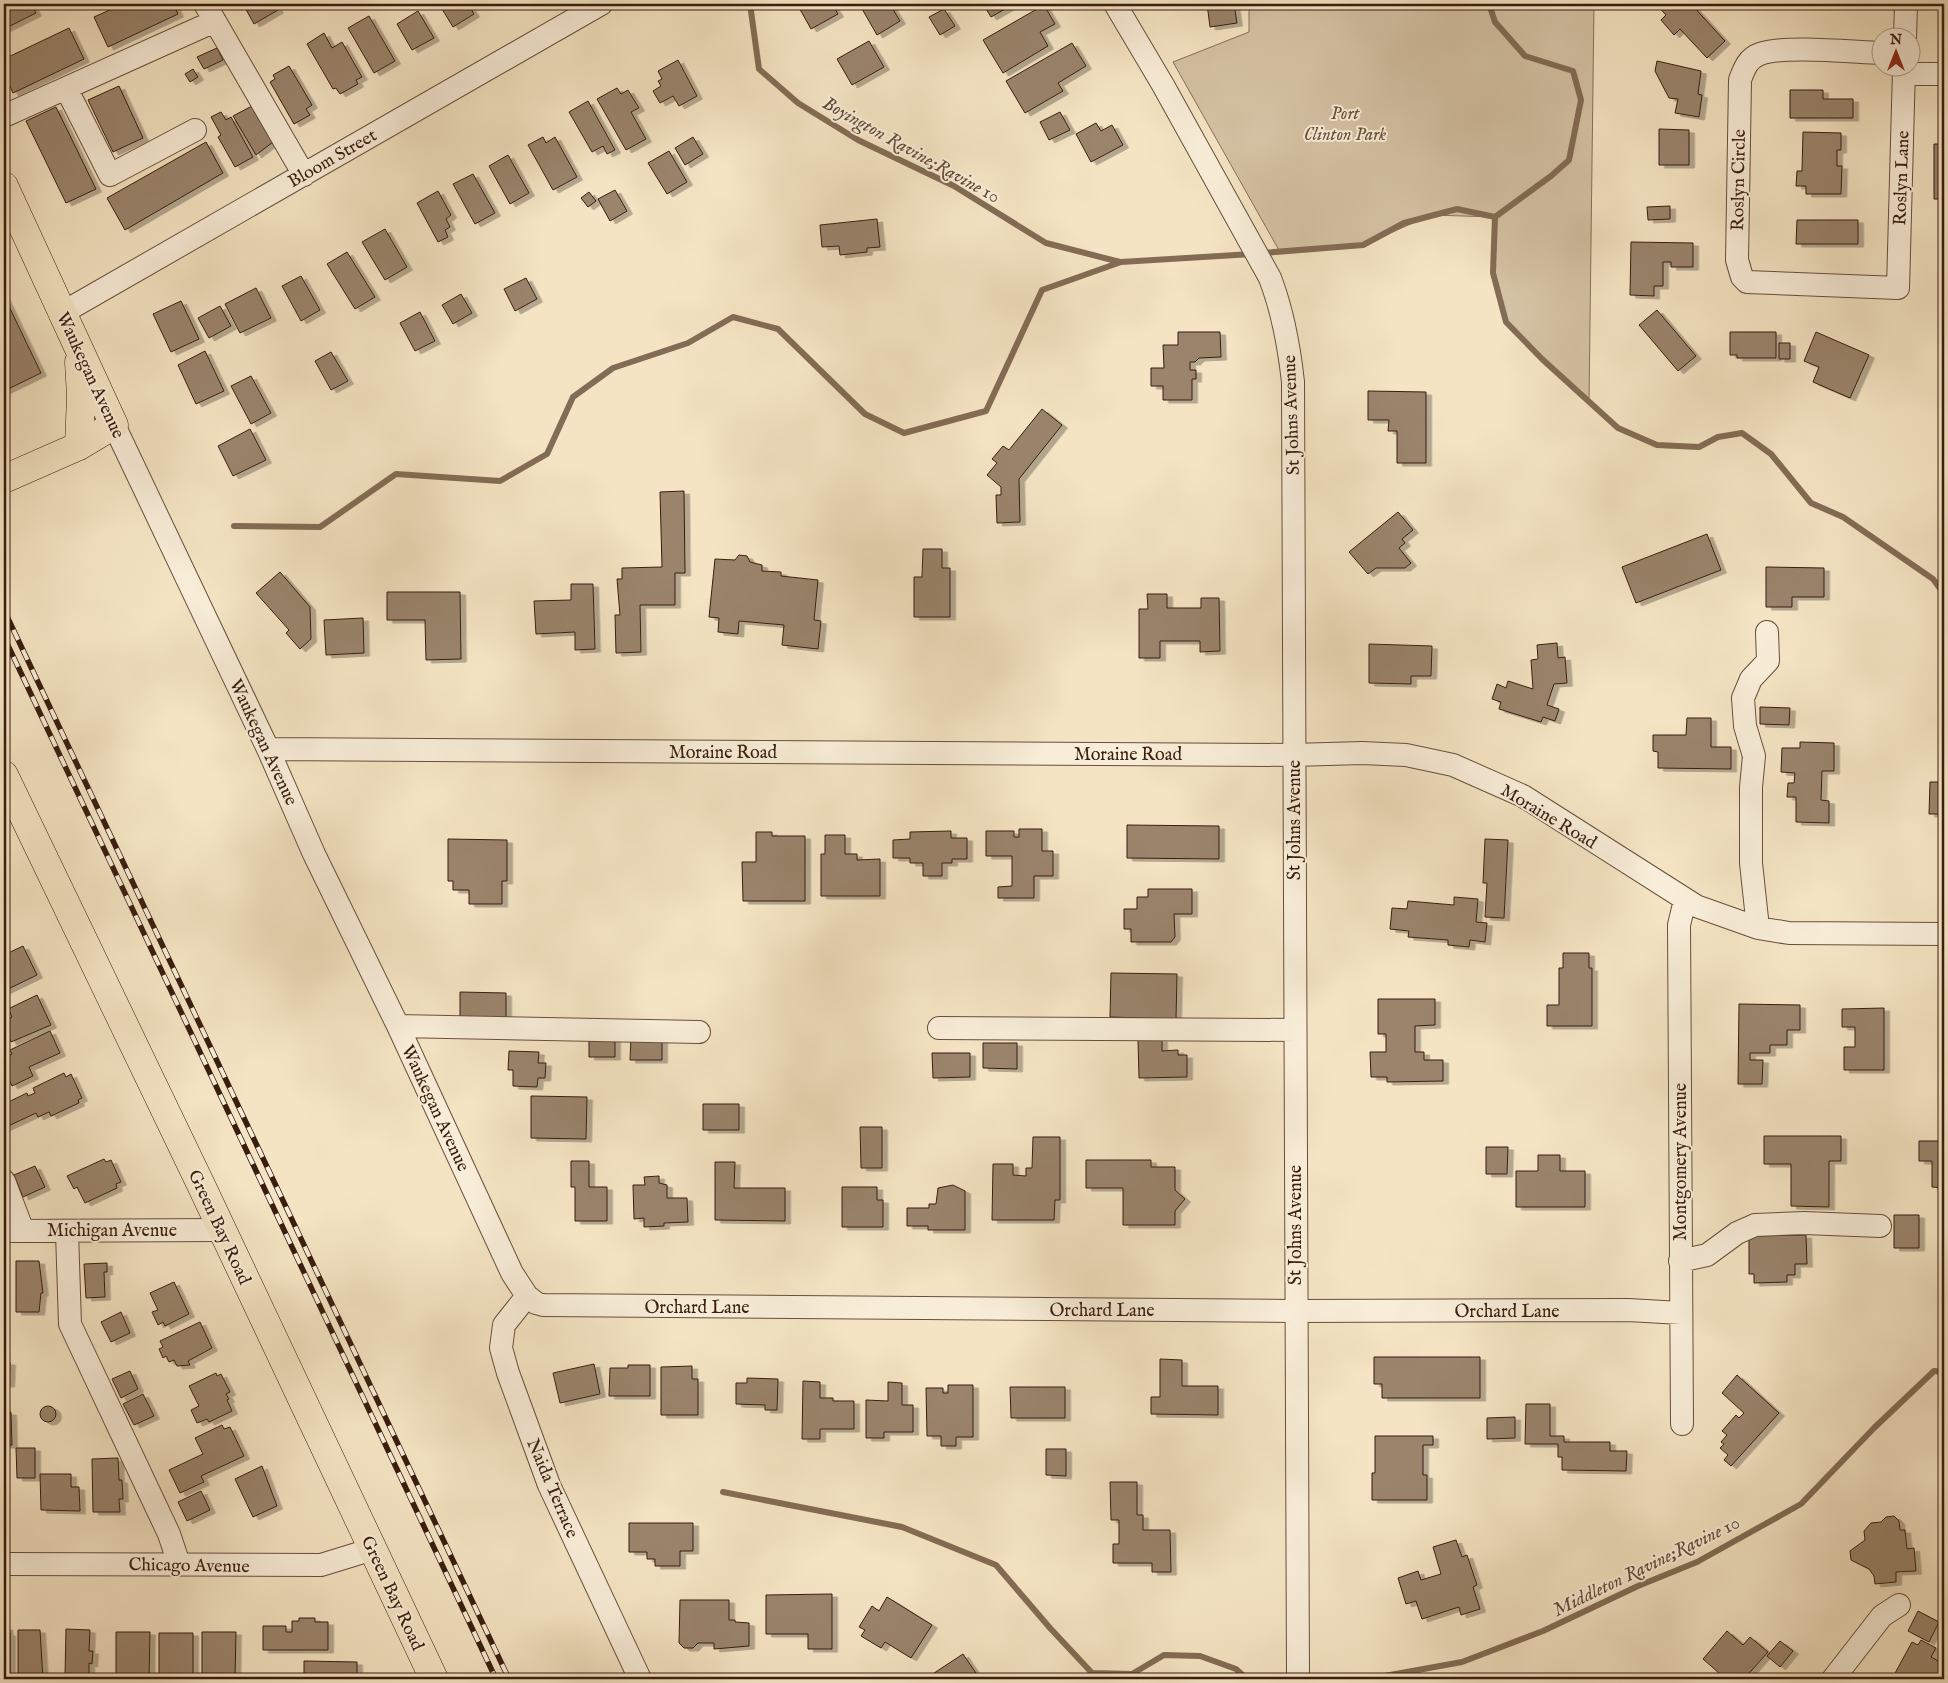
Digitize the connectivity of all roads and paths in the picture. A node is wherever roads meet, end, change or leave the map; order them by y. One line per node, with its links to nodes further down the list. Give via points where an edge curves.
1 (601, 4): 4 (street, Bloom Street)
2 (1115, 4): 23 (street, St Johns Avenue, via 1270,278 1281,306 1293,382)
3 (1906, 4): 6 (street)
4 (575, 10): 14 (street, Bloom Street)
5 (210, 12): 11 (street); 14 (street)
6 (1905, 28)
7 (1870, 52): 16 (street, Roslyn Circle, via 1780,50 1759,54 1745,65 1740,80 1737,260 1747,282)
8 (1920, 72): 9 (street)
9 (1944, 74)
10 (1904, 78): 16 (street, Roslyn Lane)
11 (66, 88): 12 (street); 13 (street, via 110,175)
12 (4, 116)
13 (195, 130)
14 (304, 175): 17 (street, Bloom Street)
15 (4, 186): 17 (main road, Waukegan Avenue)
16 (1898, 288)
17 (68, 325): 18 (main road, Waukegan Avenue); 19 (main road, via 79,363)
18 (114, 425): 19 (main road); 22 (street, Waukegan Avenue)
19 (79, 446): 20 (main road)
20 (4, 479)
21 (1766, 632): 26 (street, via 1768,661 1751,679 1743,698 1745,726 1754,756 1752,863)
22 (268, 749): 23 (street, Moraine Road); 28 (street, Waukegan Avenue, via 314,854)
23 (1294, 755): 25 (street, Moraine Road, via 1406,755 1453,765 1524,796); 30 (street, St Johns Avenue)
24 (4, 775): 34 (main road, Green Bay Road)
25 (1686, 900): 26 (street, Moraine Road); 37 (street, Montgomery Avenue, via 1679,925)
26 (1758, 928): 27 (street, Moraine Road, via 1789,933)
27 (1944, 934)
28 (398, 1026): 31 (street); 38 (street, Waukegan Avenue, via 512,1273)
29 (939, 1028): 30 (street)
30 (1294, 1030): 39 (street, St Johns Avenue)
31 (699, 1032)
32 (4, 1181): 35 (street)
33 (1880, 1226): 37 (street, via 1756,1224 1737,1233 1707,1255)
34 (221, 1230): 36 (street, Michigan Avenue); 42 (main road, Green Bay Road)
35 (14, 1231): 36 (street, Michigan Avenue)
36 (67, 1232): 44 (street, via 70,1324 169,1534)
37 (1680, 1261): 40 (street, Montgomery Avenue)
38 (528, 1296): 39 (street, Orchard Lane, via 542,1306); 47 (street, Naida Terrace, via 504,1326 502,1348 508,1373 549,1485)
39 (1295, 1311): 40 (street, Orchard Lane, via 1628,1310); 48 (street, St Johns Avenue)
40 (1681, 1313): 41 (street, Montgomery Avenue)
41 (1682, 1424)
42 (372, 1549): 44 (street, Chicago Avenue, via 321,1565); 46 (main road, Green Bay Road)
43 (4, 1564): 44 (street, Chicago Avenue)
44 (179, 1564)
45 (1899, 1605): 49 (street, via 1882,1616)
46 (434, 1679)
47 (640, 1679)
48 (1298, 1679)
49 (1833, 1679)

